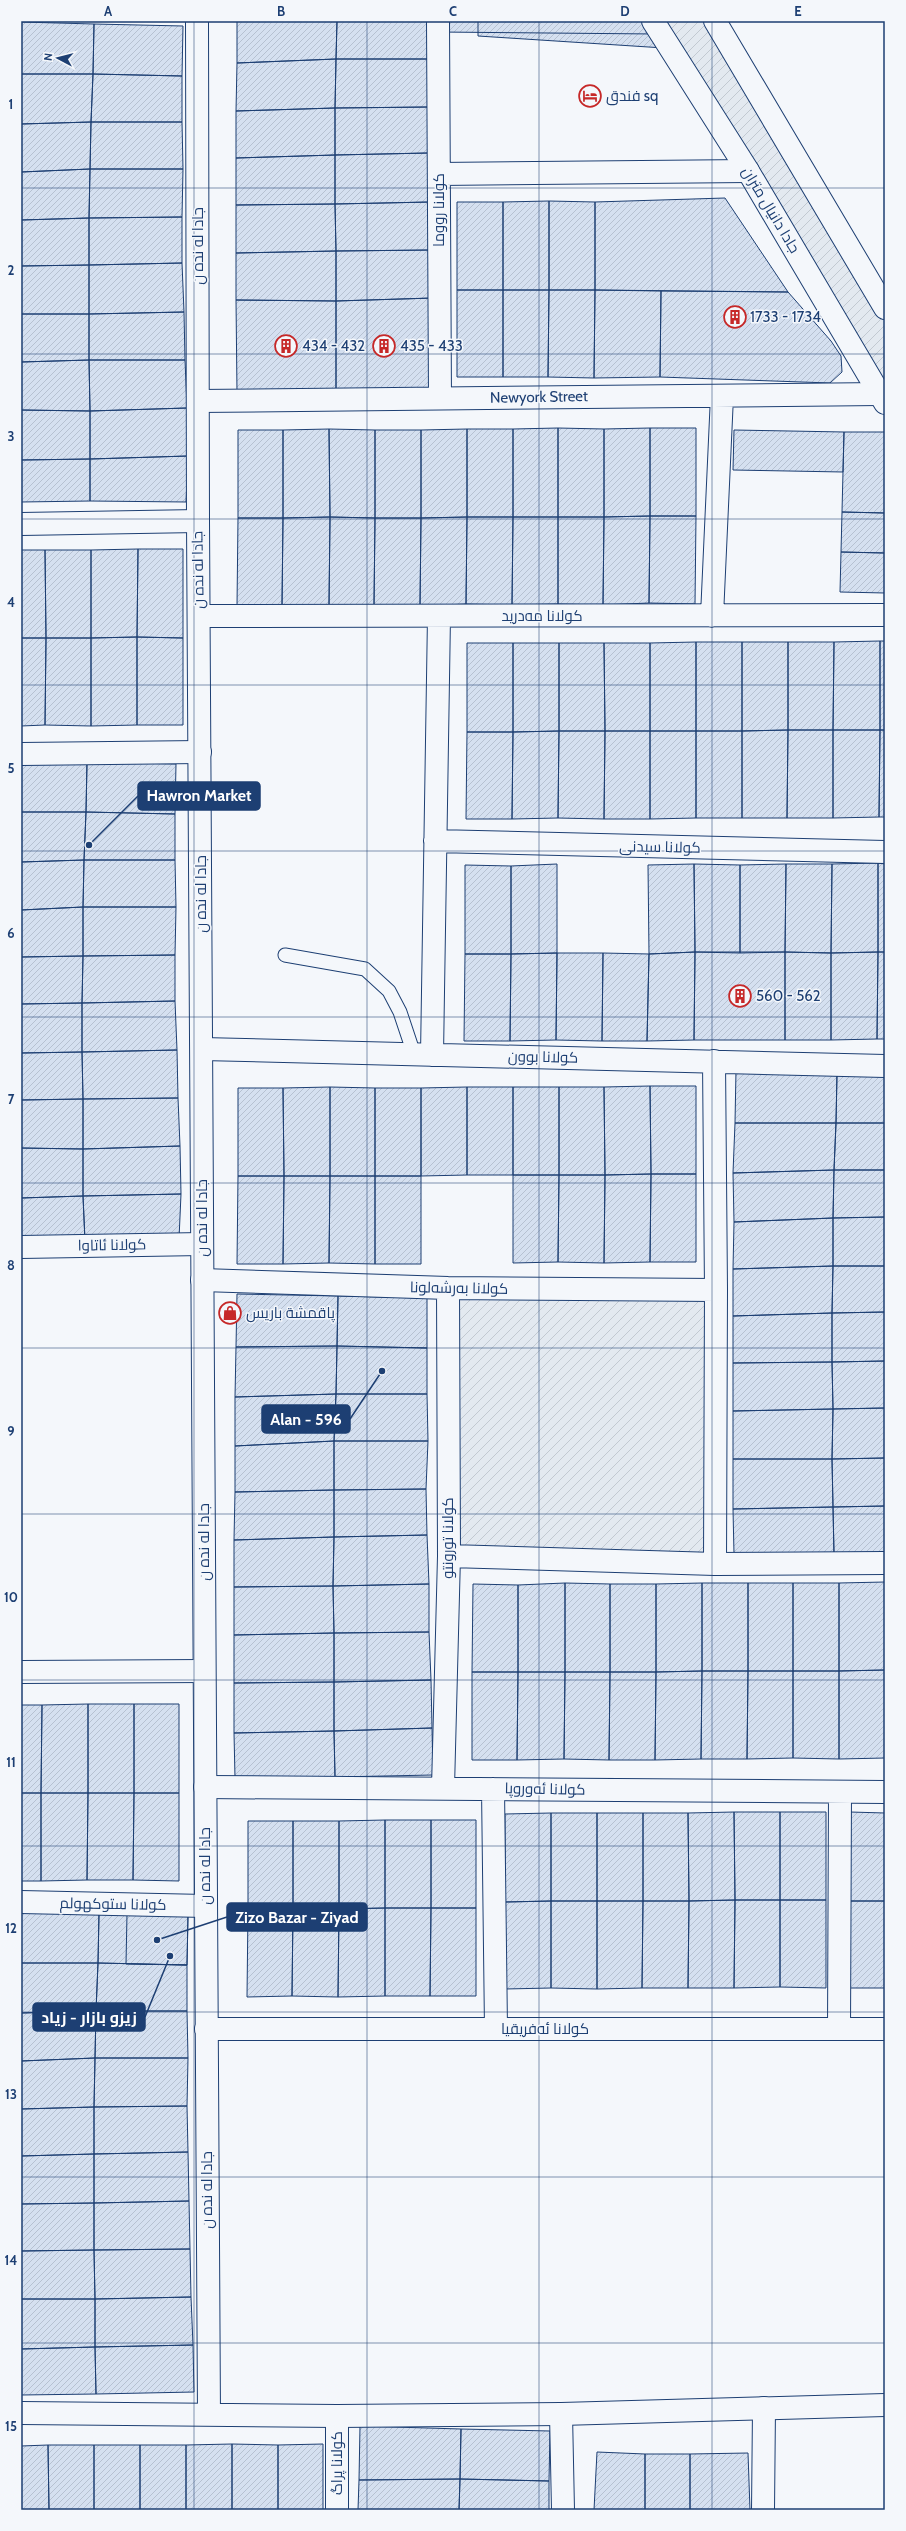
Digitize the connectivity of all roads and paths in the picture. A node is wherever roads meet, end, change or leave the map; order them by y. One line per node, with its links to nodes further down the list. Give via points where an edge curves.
1 (197, 21): 11 (street, جادا له نده ن)
2 (438, 21): 6 (street, كولانا رووما)
3 (653, 21): 5 (street, جادا دانيال متران)
4 (715, 21): 7 (street)
5 (748, 171): 6 (street); 10 (street, جادا دانيال متران)
6 (439, 174): 9 (street, كولانا رووما)
7 (885, 308)
8 (722, 396): 9 (street, Newyork Street); 10 (street, Newyork Street); 17 (street)
9 (440, 398): 11 (street, Newyork Street)
10 (882, 398)
11 (198, 401): 12 (street, جادا له نده ن)
12 (198, 521): 13 (street); 15 (street, جادا له نده ن)
13 (21, 524)
14 (885, 615): 17 (street, كولانا مه‌درید)
15 (199, 616): 16 (street, كولانا مه‌درید); 18 (street, جادا له نده ن)
16 (439, 616): 17 (street, كولانا مه‌درید); 20 (street)
17 (712, 616)
18 (200, 752): 19 (street); 23 (street, جادا له نده ن)
19 (21, 754)
20 (435, 841): 21 (street, كولانا سيدنى); 24 (street)
21 (885, 852)
22 (285, 955): 24 (lane, via 365,969 389,991)
23 (202, 1050): 24 (street, كولانا بوون); 27 (street, جادا له نده ن)
24 (423, 1055): 25 (street, كولانا بوون)
25 (714, 1061): 26 (street, كولانا بوون); 31 (street)
26 (885, 1066)
27 (202, 1244): 28 (street, كولانا ئاتاوا); 29 (street, جادا له نده ن)
28 (21, 1247)
29 (202, 1280): 30 (street, كولانا به‌رشه‌لونا); 35 (street, جادا له نده ن)
30 (448, 1288): 31 (street, كولانا به‌رشه‌لونا); 32 (street, كولانا تورونتو)
31 (716, 1290): 34 (street)
32 (449, 1556): 34 (street); 38 (street, كولانا تورونتو)
33 (885, 1563): 34 (street)
34 (715, 1564)
35 (204, 1671): 36 (street); 37 (street, جادا له نده ن)
36 (21, 1672)
37 (205, 1787): 38 (street, كولانا ئه‌وروپا); 43 (street, جادا له نده ن)
38 (443, 1788): 39 (street, كولانا ئه‌وروپا)
39 (493, 1789): 41 (street, كولانا ئه‌وروپا); 45 (street)
40 (885, 1792): 41 (street, كولانا ئه‌وروپا)
41 (840, 1793): 46 (street)
42 (21, 1902): 43 (street, كولانا ستوكهولم)
43 (205, 1906): 44 (street, جادا له نده ن)
44 (206, 2029): 45 (street, كولانا ئه‌فریقیا); 52 (street, جادا له نده ن)
45 (496, 2029): 46 (street, كولانا ئه‌فریقیا)
46 (839, 2029): 47 (street, كولانا ئه‌فریقیا)
47 (885, 2029)
48 (885, 2405): 49 (street)
49 (764, 2408): 51 (street); 56 (street)
50 (21, 2412): 52 (street)
51 (561, 2414): 53 (street); 55 (street)
52 (208, 2415): 53 (street)
53 (337, 2416): 54 (street, كولانا پراگ)
54 (337, 2510)
55 (563, 2510)
56 (763, 2510)

